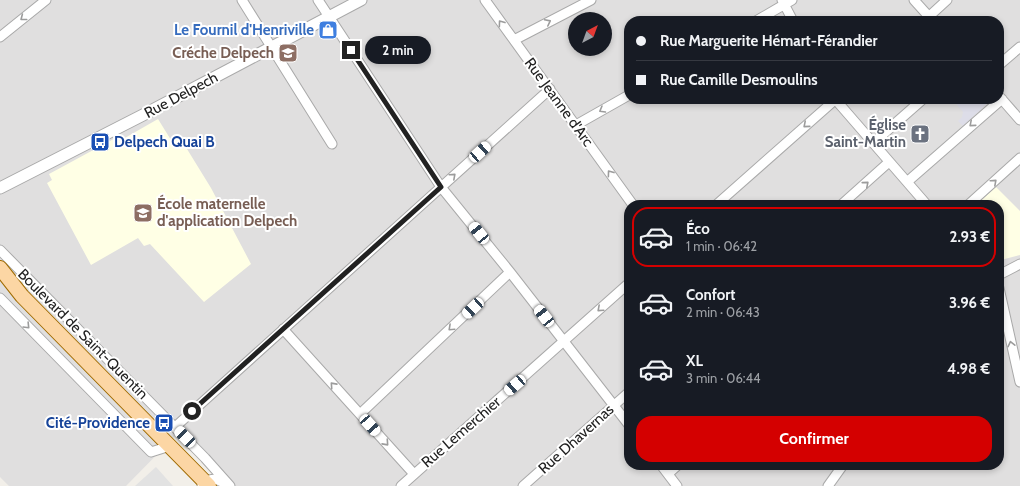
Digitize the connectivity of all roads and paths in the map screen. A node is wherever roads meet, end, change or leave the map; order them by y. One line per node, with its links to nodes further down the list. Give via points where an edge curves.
1 (46, 0): 15 (street, one-way to 15)
2 (242, 0): 17 (street)
3 (318, 0): 14 (street)
4 (361, 0): 14 (street, Rue Delpech)
5 (485, 0): 16 (street, Rue Jeanne d'Arc, one-way to 5)
6 (591, 0): 16 (street, one-way to 6)
7 (914, 0): 12 (street)
8 (947, 0): 13 (street)
9 (786, 1): 10 (street); 11 (street)
10 (764, 16)
11 (792, 16)
12 (925, 16)
13 (932, 16)
14 (329, 17): 17 (street, Rue Delpech); 34 (street)
15 (0, 37)
16 (514, 40): 20 (street, Rue Jeanne d'Arc)
17 (272, 47): 30 (street); 35 (street, Rue Delpech)
18 (1020, 47): 19 (street)
19 (1004, 61)
20 (550, 90): 28 (street, Rue Jeanne d'Arc); 34 (street, one-way to 20)
21 (624, 98): 28 (street, one-way to 28)
22 (1004, 102): 27 (street)
23 (830, 104): 37 (street, one-way to 37)
24 (840, 104): 29 (street)
25 (917, 104): 29 (street)
26 (993, 104): 33 (street, one-way to 33)
27 (1020, 120)
28 (576, 125): 36 (street, Rue Jeanne d'Arc, one-way to 28)
29 (873, 143): 32 (street)
30 (332, 144)
31 (1020, 158): 40 (street, one-way to 31)
32 (889, 162): 33 (street); 38 (street, one-way to 32)
33 (907, 182): 39 (street)
34 (441, 187): 44 (street); 51 (street)
35 (0, 188)
36 (629, 200)
37 (722, 200)
38 (847, 200)
39 (922, 200)
40 (974, 200)
41 (1, 250): 48 (street, Boulevard de Saint-Quentin); 58 (street, Boulevard de Saint-Quentin)
42 (1020, 264): 45 (street)
43 (0, 268): 48 (main road, Boulevard de Saint-Quentin)
44 (510, 272): 52 (street); 56 (street, one-way to 56)
45 (1004, 272)
46 (0, 278): 48 (main road, Boulevard de Saint-Quentin)
47 (624, 288): 52 (street, Rue Lemerchier, one-way to 52)
48 (18, 290): 59 (main road, Boulevard de Saint-Quentin)
49 (0, 298): 59 (street, one-way to 59, via 151,452)
50 (1004, 310): 53 (street, one-way to 50)
51 (283, 329): 56 (street, one-way to 51); 58 (street)
52 (564, 342): 55 (street); 63 (street, Rue Lemerchier)
53 (1020, 382)
54 (624, 396): 55 (street, Rue Dhavernas)
55 (613, 406): 57 (street); 68 (street, Rue Dhavernas)
56 (360, 414): 63 (street, one-way to 63)
57 (624, 419)
58 (174, 427): 66 (street, Boulevard de Saint-Quentin, via 220,473)
59 (170, 446): 65 (main road, Boulevard de Saint-Quentin)
60 (665, 470): 64 (street)
61 (672, 470): 64 (street)
62 (839, 470): 70 (street)
63 (414, 474): 67 (street, Rue Lemerchier)
64 (668, 474): 69 (street)
65 (205, 485): 66 (street, via 213,478)
66 (229, 486)
67 (401, 486)
68 (523, 486)
69 (677, 486)
70 (828, 486)

